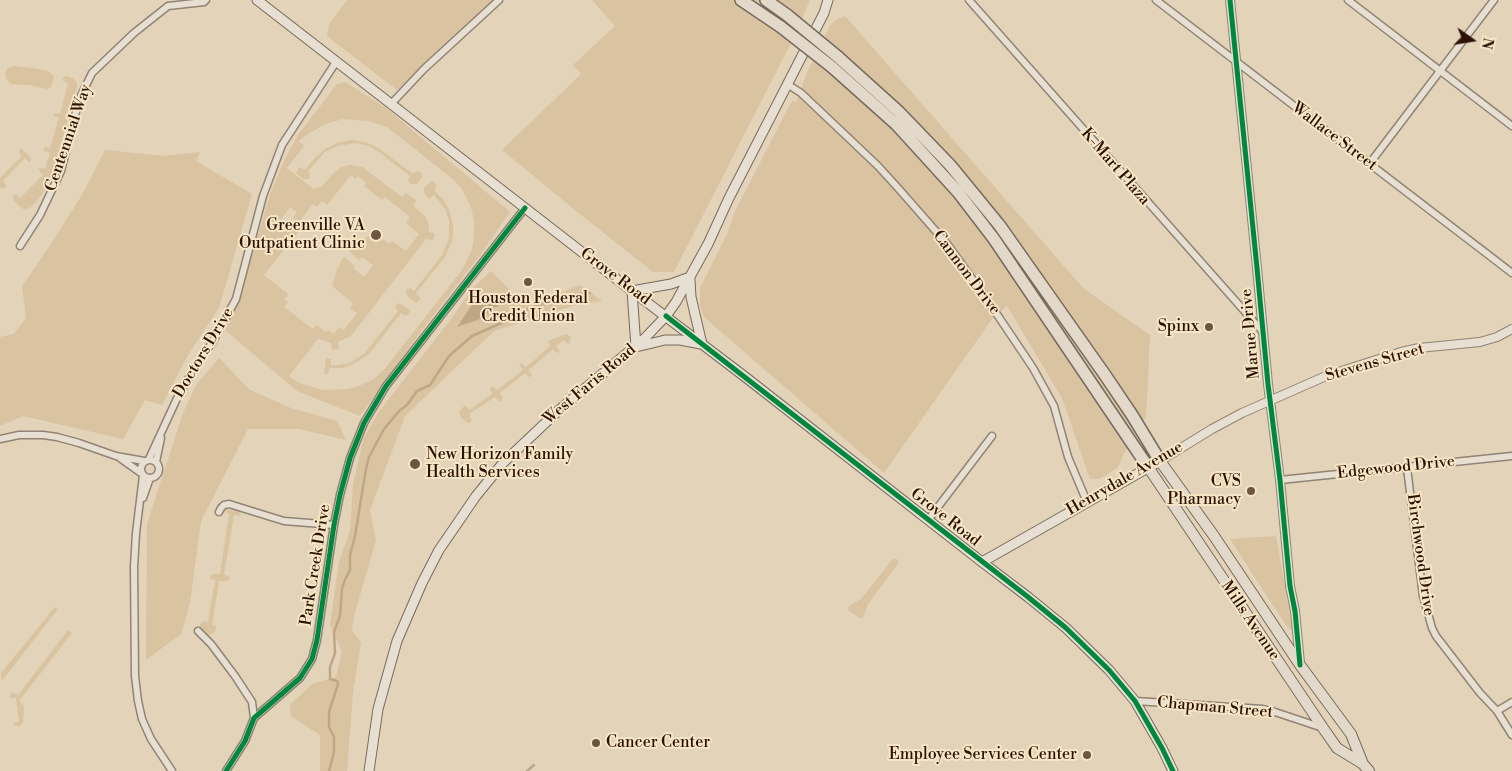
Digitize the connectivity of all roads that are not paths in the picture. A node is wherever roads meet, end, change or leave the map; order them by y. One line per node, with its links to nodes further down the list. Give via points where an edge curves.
1 (206, 0): 21 (street, Centennial Way, via 168,6 92,73 79,100 61,171 40,215)
2 (257, 0): 12 (main road, Grove Road)
3 (499, 0): 17 (street)
4 (741, 0): 13 (highway, bridge)
5 (766, 0): 13 (highway, bridge)
6 (828, 0): 16 (main road, West Faris Road)
7 (969, 0): 27 (street, K-Mart Plaza)
8 (1156, 0): 14 (street, Wallace Street)
9 (1230, 0): 14 (street, Marue Drive)
10 (1348, 0): 15 (street)
11 (1494, 0): 15 (street)
12 (336, 62): 17 (main road, Grove Road); 35 (street, Doctors Drive, via 282,145 263,196 236,299 180,392)
13 (835, 62): 36 (highway, via 899,112 950,165 1017,250 1105,375); 37 (highway, via 927,157 994,239)
14 (1236, 62): 19 (street, Wallace Street); 27 (street, Marue Drive)
15 (1440, 70): 18 (street); 19 (street)
16 (787, 84): 23 (main road, West Faris Road); 41 (street, Cannon Drive, via 888,177 948,245 976,283 1033,368 1054,406 1068,457)
17 (391, 104): 20 (main road, Grove Road)
18 (1512, 126)
19 (1370, 163): 22 (street, Wallace Street)
20 (525, 208): 24 (main road, Grove Road); 44 (street, Park Creek Drive, via 372,408 350,458)
21 (20, 246)
22 (1512, 273)
23 (690, 277): 24 (main road); 25 (main road, West Faris Road); 28 (main road, via 691,297)
24 (632, 291): 25 (main road, Grove Road); 29 (main road)
25 (666, 316): 28 (main road, Grove Road); 29 (main road, West Faris Road)
26 (1512, 329): 30 (street, Stevens Street, via 1480,342 1401,352 1326,376)
27 (1263, 332): 30 (street, Marue Drive)
28 (702, 344): 29 (main road, via 665,340); 43 (main road, Grove Road)
29 (636, 347): 57 (main road, West Faris Road, via 558,411 503,463 444,543 422,583 397,641 378,709)
30 (1270, 401): 36 (street, Henrydale Avenue, via 1212,429); 40 (street, Marue Drive)
31 (992, 436): 43 (street)
32 (0, 440): 33 (street, via 19,435 43,435 80,443)
33 (116, 456): 35 (street); 39 (street)
34 (1512, 456): 38 (street, Edgewood Drive)
35 (150, 461): 39 (street, Doctors Drive, via 140,467); 39 (street, Doctors Drive, via 159,470 156,476)
36 (1160, 461): 37 (main road, Henrydale Avenue); 47 (main road, Mills Avenue)
37 (1148, 467): 41 (main road, Henrydale Avenue); 52 (main road, Mills Avenue)
38 (1407, 468): 40 (street, Edgewood Drive); 50 (street, Birchwood Drive, via 1423,596 1432,628)
39 (145, 475): 55 (street, Doctors Drive, via 138,513 134,576 138,701 146,728)
40 (1280, 480): 47 (street, Marue Drive)
41 (1087, 502): 45 (main road, Henrydale Avenue)
42 (219, 512): 44 (street, via 229,504 284,521)
43 (928, 520): 45 (main road, Grove Road)
44 (334, 525): 51 (street, Park Creek Drive, via 312,659 300,678)
45 (982, 562): 48 (main road, Grove Road, via 1066,628)
46 (198, 631): 51 (street, via 239,681 252,702)
47 (1300, 665): 54 (main road, Mills Avenue, via 1351,734)
48 (1135, 701): 52 (street, Chapman Street, via 1263,710); 58 (main road, Grove Road)
49 (1512, 702): 50 (street)
50 (1497, 711): 53 (street, Birchwood Drive)
51 (254, 718): 56 (street, Park Creek Drive, via 245,741)
52 (1323, 728): 54 (main road, Mills Avenue, via 1338,748)
53 (1512, 735)
54 (1366, 768)
55 (172, 771)
56 (226, 771)
57 (369, 771)
58 (1174, 771)

